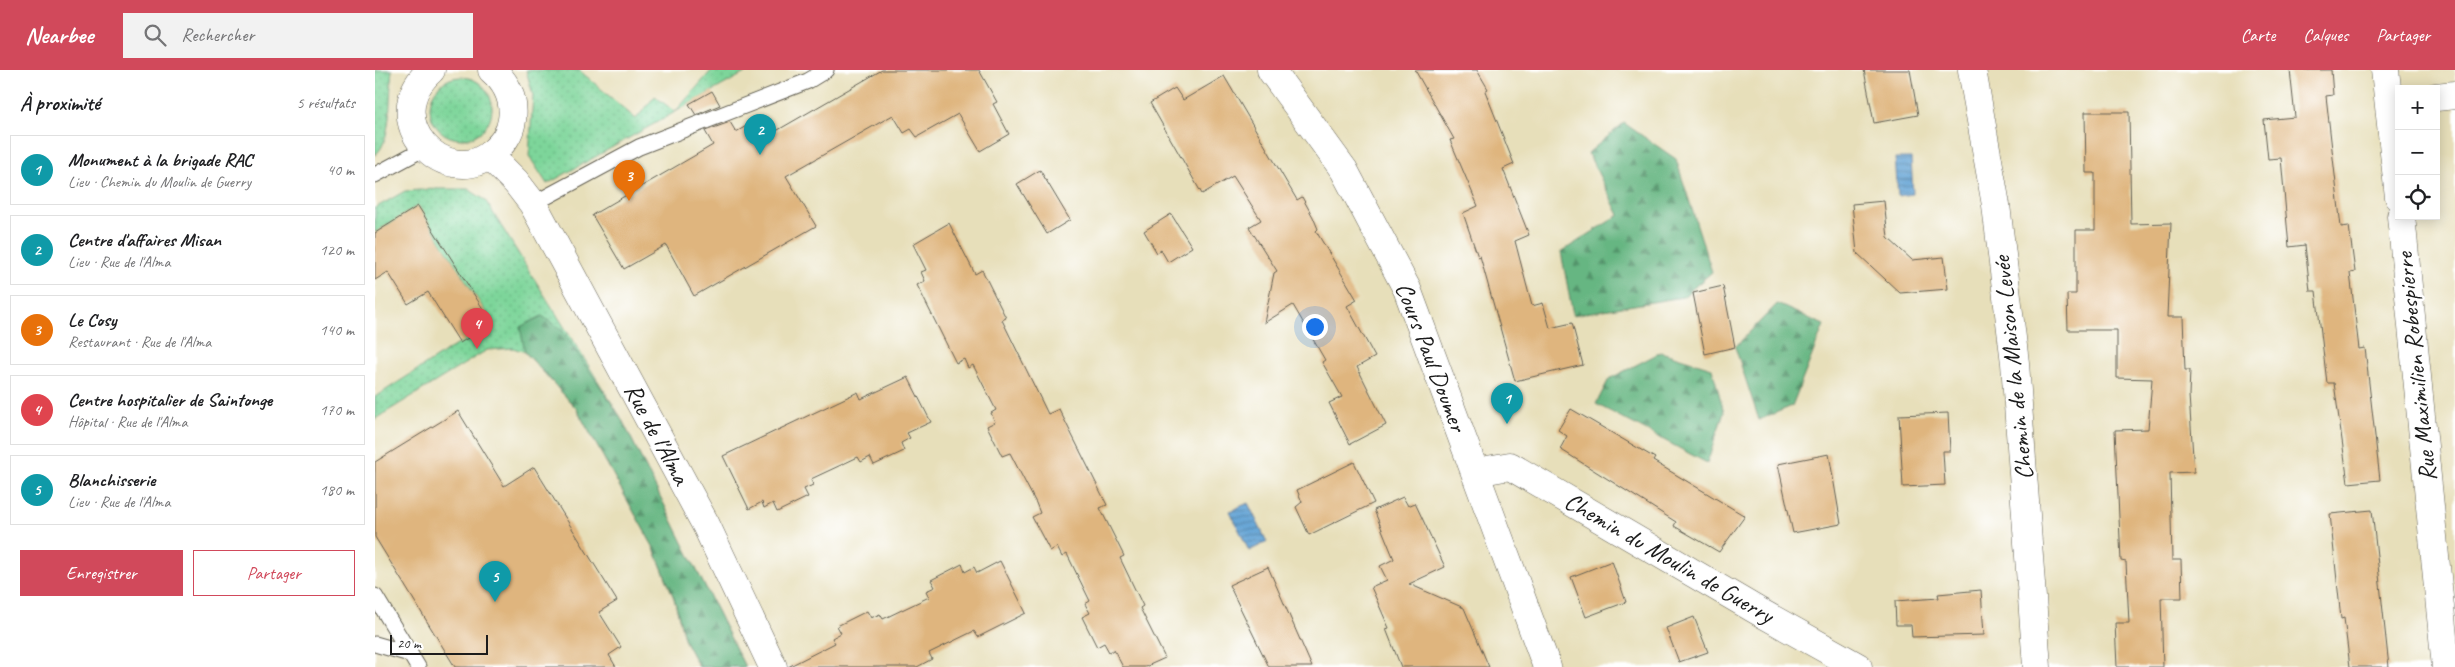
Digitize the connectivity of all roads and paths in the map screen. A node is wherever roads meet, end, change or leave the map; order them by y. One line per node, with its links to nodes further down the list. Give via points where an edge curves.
1 (431, 70): 10 (street, via 414,91 410,106 411,121)
2 (492, 70): 11 (street, via 502,79 513,111 511,129 502,144)
3 (826, 70): 14 (lane, via 639,147)
4 (1271, 70): 16 (street, Cours Paul Doumer, via 1344,170 1407,290)
5 (1972, 70): 23 (street, Chemin de la Maison Levée, via 1996,205 2015,363)
6 (2385, 70): 9 (street)
7 (2455, 96): 8 (street)
8 (2440, 97)
9 (2394, 100): 13 (street)
10 (425, 148): 11 (street, via 439,158 455,163 473,162); 12 (lane)
11 (489, 155): 14 (street, Rue de l'Alma, via 517,182)
12 (375, 175)
13 (2398, 175)
14 (533, 204): 20 (street, Rue de l'Alma, via 706,525)
15 (2401, 220): 24 (street, Rue Maximilien Robespierre)
16 (1476, 472): 21 (street, Cours Paul Doumer); 22 (street, Chemin du Moulin de Guerry, via 1510,466)
17 (375, 596): 19 (lane)
18 (375, 644): 19 (lane)
19 (414, 661)
20 (773, 667)
21 (1547, 667)
22 (1858, 667)
23 (2037, 667)
24 (2446, 667)

